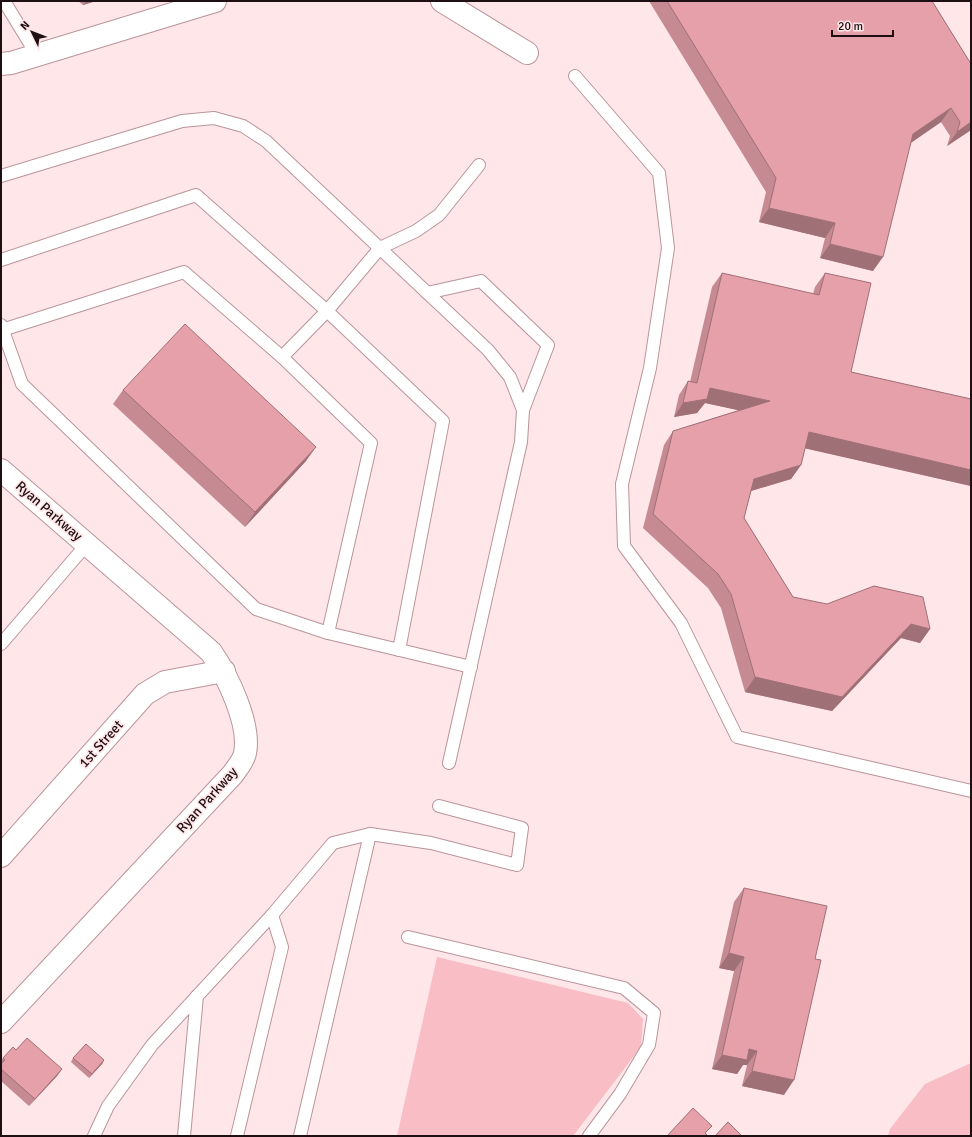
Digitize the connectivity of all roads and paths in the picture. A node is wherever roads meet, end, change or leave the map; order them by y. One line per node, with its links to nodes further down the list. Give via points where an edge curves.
1 (4, 1): 5 (lane)
2 (215, 1): 5 (street)
3 (442, 1): 4 (street)
4 (527, 54)
5 (37, 55): 6 (street, via 11,64)
6 (1, 64)
7 (575, 76): 25 (lane, via 659,173 668,248 650,368 622,484 624,546 681,623 737,738)
8 (479, 165): 10 (lane, via 439,215 416,231)
9 (1, 176): 10 (lane, via 182,121 214,118 242,126 266,141)
10 (380, 248): 12 (lane); 13 (lane)
11 (1, 260): 13 (lane, via 196,196)
12 (427, 293): 16 (lane, via 488,350 510,377); 16 (lane, via 482,281 548,345)
13 (327, 310): 15 (lane); 21 (lane, via 443,421)
14 (2, 328): 15 (lane, via 184,272); 19 (lane, via 22,384 256,609)
15 (282, 358): 19 (lane, via 371,443)
16 (523, 410): 22 (lane, via 521,442)
17 (1, 470): 18 (street, Ryan Parkway)
18 (88, 544): 20 (lane); 23 (street, Ryan Parkway, via 211,652)
19 (328, 633): 21 (lane)
20 (1, 644)
21 (399, 650): 22 (lane)
22 (471, 667): 24 (lane)
23 (224, 671): 28 (street, 1st Street, via 165,682 145,694); 32 (street, Ryan Parkway, via 245,728 245,754 233,774)
24 (449, 763)
25 (971, 791)
26 (439, 806): 27 (lane, via 522,828 517,866 431,842)
27 (370, 834): 29 (lane, via 333,843); 36 (lane)
28 (1, 856)
29 (272, 915): 31 (lane); 35 (lane, via 282,947)
30 (408, 937): 37 (lane, via 624,988 654,1013 649,1045 620,1094)
31 (197, 996): 33 (lane, via 152,1045 108,1106); 34 (lane)
32 (1, 1022)
33 (94, 1136)
34 (184, 1136)
35 (237, 1136)
36 (300, 1136)
37 (589, 1136)

